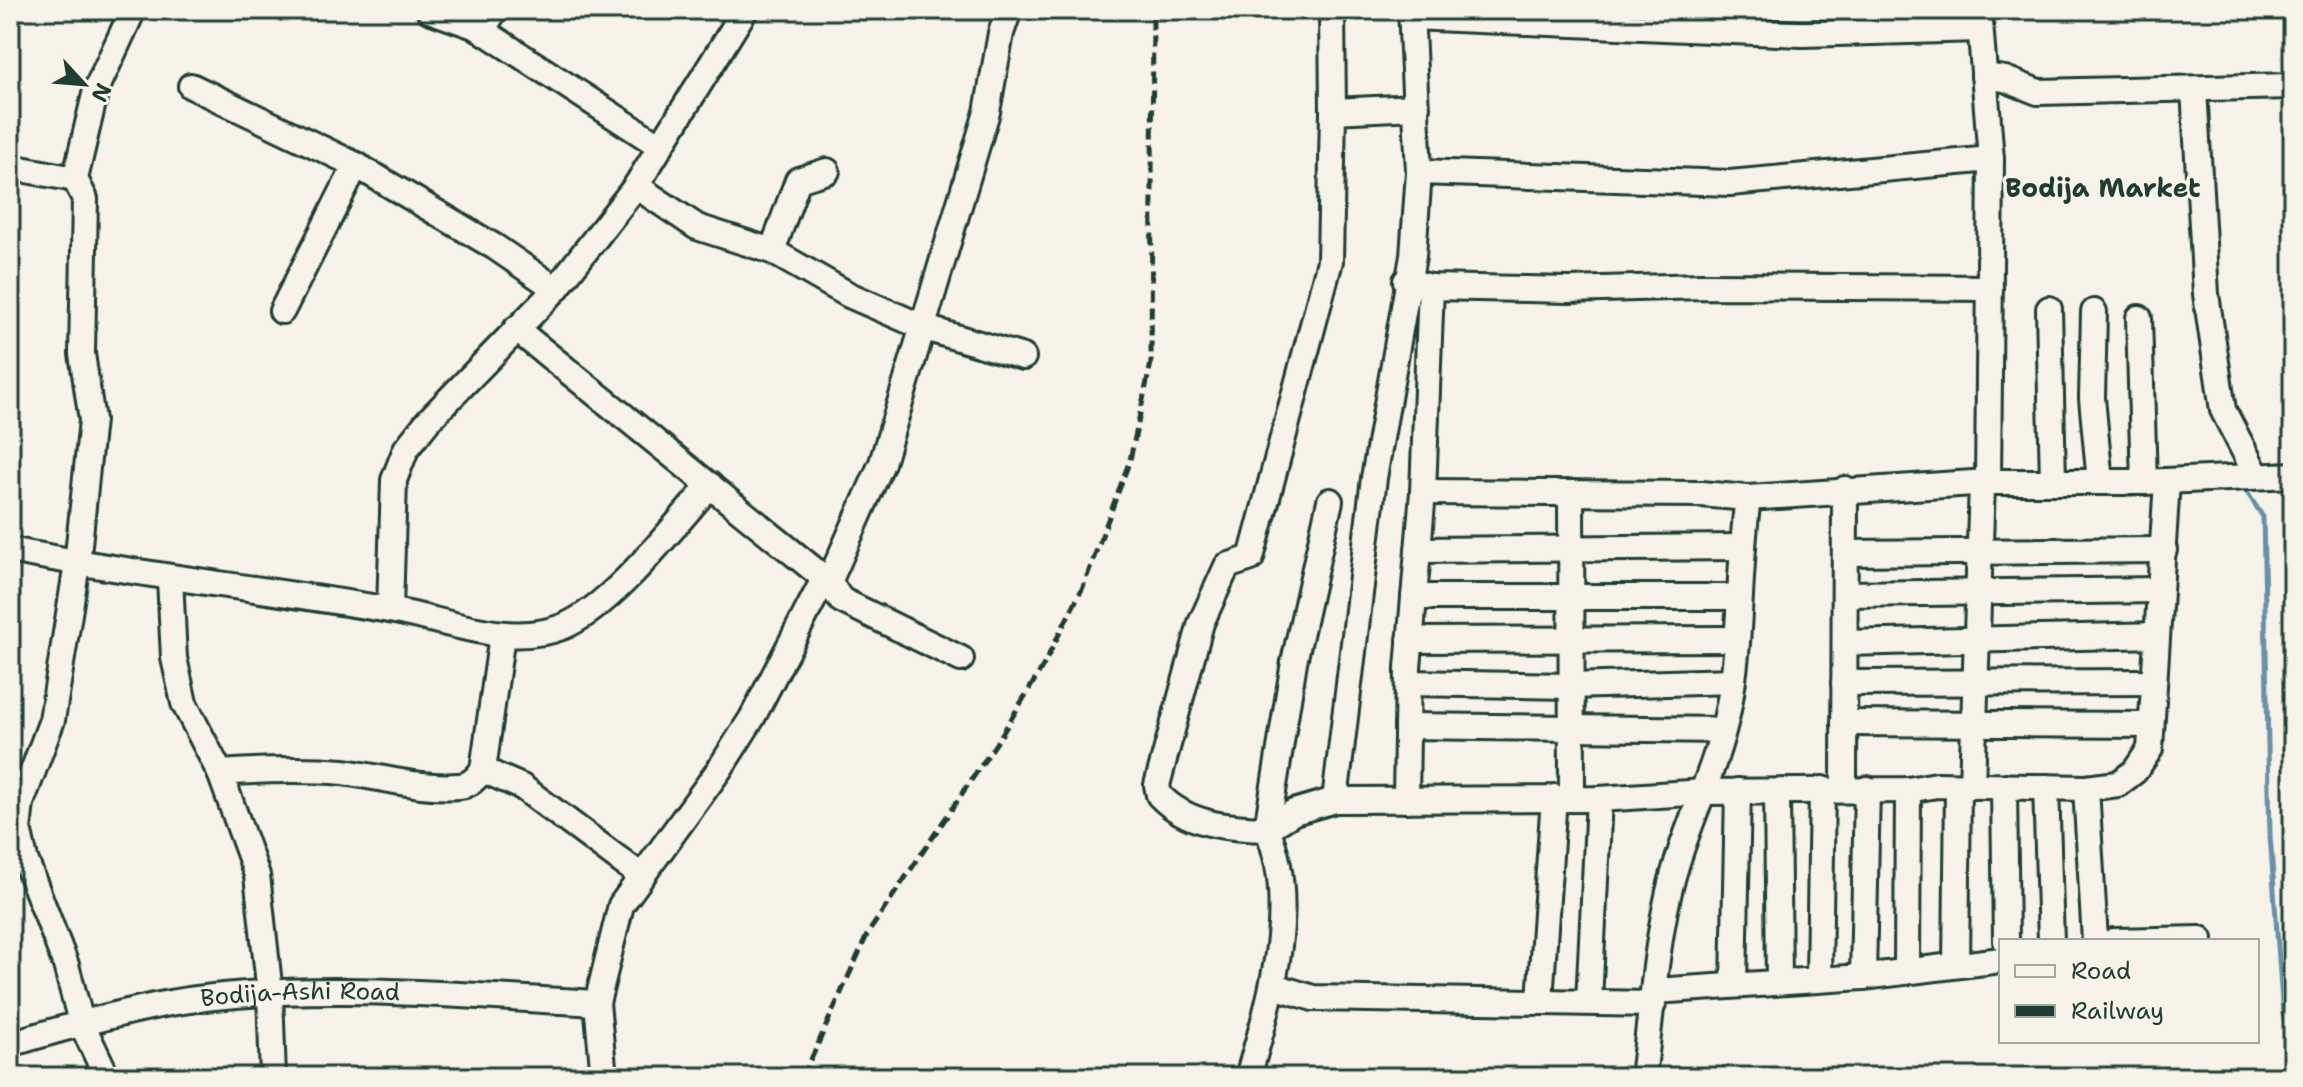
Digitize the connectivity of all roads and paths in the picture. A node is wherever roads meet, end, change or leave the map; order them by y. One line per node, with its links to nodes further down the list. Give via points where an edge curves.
1 (133, 10): 22 (street, via 96,90)
2 (429, 10): 9 (street)
3 (495, 10): 9 (street)
4 (745, 10): 16 (street)
5 (1009, 10): 33 (street, via 987,112)
6 (1332, 10): 15 (street)
7 (1411, 13): 8 (street, via 1802,34); 14 (street)
8 (1980, 19): 10 (street)
9 (477, 27): 16 (street)
10 (1984, 76): 13 (street, via 2038,92); 17 (street)
11 (191, 86): 18 (street)
12 (2293, 86): 13 (street)
13 (2194, 89): 37 (street, via 2206,294 2223,410)
14 (1417, 107): 15 (street); 21 (street)
15 (1333, 111): 100 (street, via 1330,261 1251,558 1227,566 1201,623 1157,785 1164,801 1185,815 1226,828)
16 (660, 146): 23 (street)
17 (1991, 159): 21 (street, via 1730,183); 27 (street)
18 (356, 165): 28 (street); 30 (street)
19 (10, 167): 22 (street)
20 (827, 171): 24 (street, via 798,180)
21 (1419, 172): 25 (street)
22 (75, 179): 55 (street, via 85,199 82,354 92,420)
23 (636, 186): 24 (street, via 697,227); 28 (street)
24 (772, 251): 33 (street, via 849,295)
25 (1406, 281): 26 (street); 98 (street, via 1374,478)
26 (1431, 287): 27 (street); 44 (street)
27 (1990, 288): 38 (street)
28 (556, 289): 34 (street)
29 (2049, 309): 39 (street)
30 (282, 311)
31 (2094, 312): 40 (street, via 2092,398)
32 (2139, 318): 41 (street)
33 (925, 328): 35 (street); 57 (street, via 882,463)
34 (516, 329): 42 (street); 64 (street, via 406,449 394,480)
35 (1023, 357)
36 (2293, 475): 37 (street)
37 (2245, 476): 41 (street)
38 (1985, 482): 39 (street); 43 (street); 53 (street)
39 (2053, 482): 40 (street)
40 (2100, 482): 41 (street)
41 (2155, 482): 51 (street)
42 (710, 485): 57 (street); 65 (street, via 577,621 557,629)
43 (1845, 489): 46 (street); 54 (street)
44 (1423, 492): 45 (street); 50 (street)
45 (1571, 493): 46 (street); 52 (street)
46 (1748, 498): 48 (street)
47 (1330, 501): 100 (street, via 1294,662)
48 (1741, 547): 52 (street); 63 (street)
49 (10, 550): 55 (street)
50 (1418, 550): 52 (street); 62 (street)
51 (2164, 550): 53 (street); 58 (street)
52 (1570, 551): 61 (street)
53 (1977, 552): 54 (street); 59 (street)
54 (1845, 553): 60 (street)
55 (77, 564): 56 (street); 118 (street, via 52,720 21,803 18,829)
56 (170, 579): 64 (street); 86 (street, via 174,658 184,703)
57 (826, 581): 72 (street, via 853,607); 101 (street, via 728,757)
58 (2160, 590): 59 (street); 66 (street)
59 (1977, 593): 60 (street); 69 (street)
60 (1845, 594): 71 (street)
61 (1571, 596): 62 (street); 63 (street); 70 (street)
62 (1414, 597): 68 (street)
63 (1738, 597): 67 (street)
64 (390, 610): 65 (street)
65 (502, 635): 85 (street)
66 (2157, 635): 69 (street); 74 (street)
67 (1737, 639): 70 (street); 73 (street)
68 (1410, 640): 70 (street); 75 (street)
69 (1976, 640): 71 (street); 77 (street)
70 (1571, 641): 78 (street)
71 (1846, 643): 76 (street)
72 (961, 659)
73 (1732, 681): 78 (street); 84 (street)
74 (2154, 682): 77 (street); 80 (street)
75 (1408, 683): 78 (street); 81 (street)
76 (1844, 683): 77 (street); 79 (street)
77 (1975, 684): 82 (street)
78 (1571, 686): 83 (street)
79 (1844, 723): 82 (street); 91 (street)
80 (2151, 725): 82 (street); 90 (street, via 2150,749 2135,771 2118,784)
81 (1407, 726): 83 (street); 99 (street)
82 (1974, 726): 87 (street)
83 (1572, 730): 84 (street); 96 (street)
84 (1722, 730): 94 (street)
85 (483, 770): 86 (street, via 461,786 408,784 344,772); 101 (street, via 522,787)
86 (220, 773): 113 (street, via 257,875)
87 (1965, 786): 88 (street); 92 (street); 106 (street)
88 (2004, 787): 89 (street); 102 (street)
89 (2046, 787): 90 (street); 103 (street)
90 (2086, 788): 104 (street)
91 (1844, 789): 92 (street); 95 (street); 108 (street); 109 (street)
92 (1908, 790): 107 (street)
93 (1738, 791): 94 (street); 95 (street); 111 (street)
94 (1704, 792): 97 (street); 114 (street, via 1667,896)
95 (1777, 792): 110 (street)
96 (1563, 798): 97 (street); 99 (street); 115 (street)
97 (1599, 799): 116 (street)
98 (1335, 800): 99 (street); 100 (street, via 1294,812)
99 (1406, 800)
100 (1267, 829): 112 (street, via 1279,855 1282,885)
101 (640, 875): 117 (street, via 621,905)
102 (2006, 939)
103 (2051, 939)
104 (2095, 939)
105 (1999, 960): 106 (street)
106 (1956, 965): 107 (street)
107 (1907, 969): 109 (street)
108 (1819, 977): 109 (street); 110 (street)
109 (1863, 977)
110 (1779, 982): 111 (street)
111 (1734, 984): 114 (street)
112 (1274, 986): 115 (street, via 1313,998); 123 (street)
113 (270, 994): 117 (street, Bodija-Ashi Road, via 388,993); 118 (street, Bodija-Ashi Road, via 172,1003); 121 (street)
114 (1654, 997): 116 (street); 124 (street)
115 (1540, 1000): 116 (street)
116 (1589, 1002)
117 (597, 1003): 122 (street)
118 (81, 1022): 119 (street, Bodija-Ashi Road); 120 (street)
119 (10, 1044)
120 (107, 1077)
121 (273, 1077)
122 (604, 1077)
123 (1248, 1077)
124 (1643, 1077)

